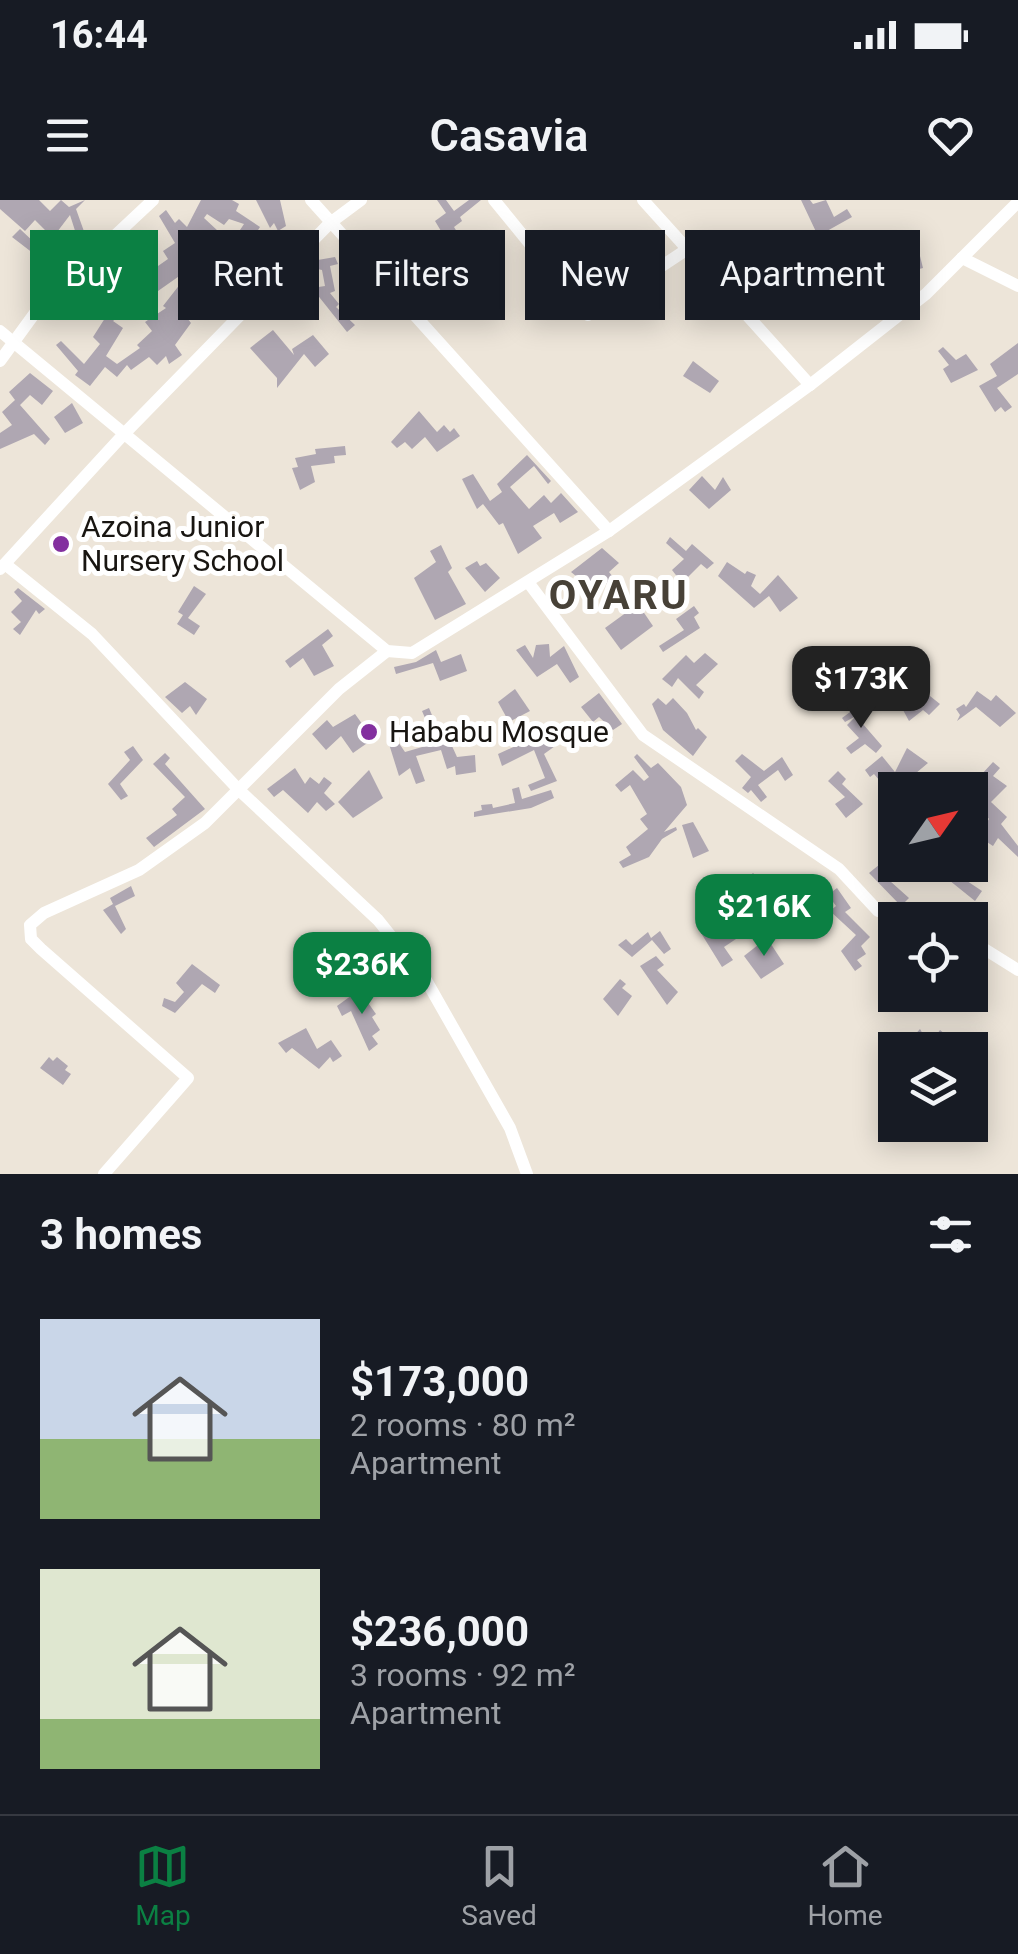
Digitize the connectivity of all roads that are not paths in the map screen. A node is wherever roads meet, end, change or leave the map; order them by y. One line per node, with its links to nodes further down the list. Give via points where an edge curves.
1 (153, 200): 14 (street, via 40,306)
2 (310, 200): 7 (street)
3 (360, 200): 7 (street)
4 (494, 200): 9 (street, via 588,314)
5 (643, 200): 8 (street)
6 (1018, 202): 10 (street)
7 (330, 223): 17 (street); 18 (street)
8 (685, 249)
9 (685, 251)
10 (962, 258): 11 (street); 16 (street)
11 (1018, 286)
12 (750, 320): 16 (street)
13 (0, 332): 14 (street)
14 (14, 343): 15 (street); 17 (street)
15 (0, 361)
16 (810, 385): 18 (street)
17 (123, 435): 19 (street); 21 (street)
18 (609, 531): 20 (street)
19 (2, 566): 22 (street, via 92,634)
20 (528, 582): 21 (street, via 412,653); 23 (street, via 643,734 829,862)
21 (387, 651): 22 (street)
22 (238, 789): 26 (street, via 140,870 44,913 30,926 42,949 188,1078); 27 (street, via 378,920 426,980 510,1128)
23 (878, 911)
24 (988, 951): 25 (street)
25 (1018, 970)
26 (104, 1174)
27 (527, 1174)

